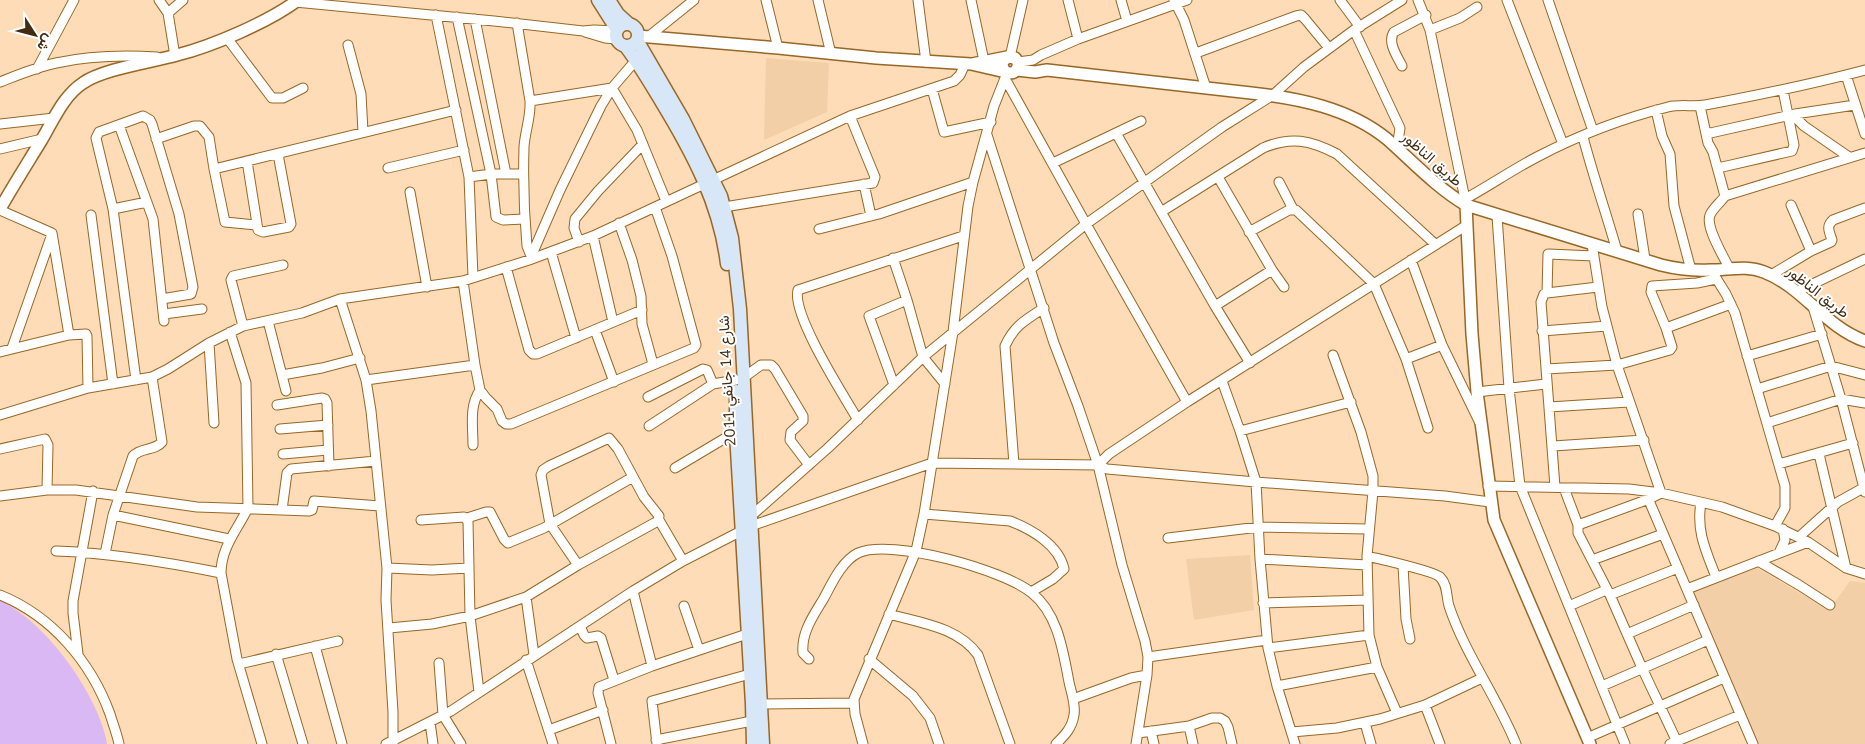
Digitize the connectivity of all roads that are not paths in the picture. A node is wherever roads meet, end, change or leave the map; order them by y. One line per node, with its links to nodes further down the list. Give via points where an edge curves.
1 (74, 0): 49 (street)
2 (159, 0): 23 (street)
3 (183, 0): 23 (street)
4 (598, 0): 33 (main road, شارع 14 جانفي 2011)
5 (609, 0): 30 (main road, شارع 14 جانفي 2011)
6 (694, 0): 35 (street)
7 (766, 0): 38 (street)
8 (818, 0): 41 (street)
9 (918, 0): 45 (street)
10 (971, 0): 44 (street)
11 (1023, 0): 48 (street)
12 (1068, 0): 36 (street)
13 (1121, 0): 28 (street)
14 (1187, 0): 21 (street)
15 (1340, 0): 31 (street)
16 (1402, 0): 31 (street)
17 (1418, 0): 25 (street)
18 (1507, 0): 81 (street)
19 (1548, 0): 71 (street)
20 (296, 1): 24 (street); 34 (street)
21 (1174, 2): 28 (street); 40 (street)
22 (1477, 7): 32 (street)
23 (168, 14): 42 (street)
24 (436, 15): 26 (street); 62 (street)
25 (1426, 15): 32 (street); 47 (street, via 1391,35)
26 (457, 17): 27 (street); 93 (street)
27 (475, 19): 29 (street); 94 (street)
28 (1127, 21): 36 (street)
29 (517, 23): 33 (street, via 583,31 605,30); 59 (street)
30 (629, 24): 33 (main road, via 622,25); 35 (main road, شارع 14 جانفي 2011)
31 (1357, 28): 39 (street); 82 (street, via 1400,128)
32 (1430, 30): 108 (street)
33 (619, 37): 35 (main road, via 632,45); 43 (main road, شارع 14 جانفي 2011)
34 (226, 38): 42 (street); 53 (street, via 272,98 283,98)
35 (641, 38): 38 (street); 98 (main road, شارع 14 جانفي 2011, via 683,119)
36 (1078, 40): 48 (street)
37 (348, 45): 72 (street, via 361,94)
38 (778, 48): 41 (street)
39 (1329, 48): 40 (street, via 1301,15); 58 (street)
40 (1196, 53): 55 (street)
41 (831, 54): 45 (street)
42 (171, 57): 49 (street, via 87,59); 66 (street, via 84,82 68,97)
43 (636, 60): 54 (street); 98 (main road, شارع 14 جانفي 2011)
44 (984, 60): 46 (street); 48 (street)
45 (926, 62): 46 (street)
46 (968, 64): 48 (street); 56 (street, via 957,79)
47 (1402, 66)
48 (1012, 67): 55 (street, طريق الناظور); 68 (street, via 994,106); 89 (street)
49 (37, 69): 52 (street)
50 (1865, 70): 51 (street)
51 (1846, 75): 57 (street); 60 (street)
52 (0, 82)
53 (303, 88)
54 (612, 88): 59 (street); 80 (street); 138 (street, via 560,190)
55 (1206, 88): 58 (street, طريق الناظور)
56 (932, 89): 65 (street); 68 (street, via 944,132)
57 (1783, 90): 61 (street); 64 (street)
58 (1273, 95): 82 (street, طريق الناظور, via 1335,110 1366,126); 100 (street)
59 (530, 101): 95 (street)
60 (1855, 105): 64 (street); 76 (street)
61 (1700, 106): 63 (street, via 1670,106); 75 (street)
62 (456, 110): 72 (street); 84 (street)
63 (1656, 110): 71 (street); 148 (street, via 1670,154 1674,206)
64 (1792, 114): 75 (street); 87 (street); 91 (street, via 1794,147 1790,152)
65 (850, 116): 98 (street); 102 (street, via 875,177 873,182)
66 (54, 118): 69 (street); 78 (street)
67 (1141, 121): 73 (street)
68 (991, 122): 74 (street)
69 (0, 124)
70 (119, 124): 79 (street, via 147,117); 107 (street); 113 (street, via 96,135)
71 (1593, 131): 77 (street)
72 (363, 132): 86 (street)
73 (1116, 133): 89 (street); 100 (street)
74 (987, 134): 99 (street); 146 (street)
75 (1706, 134): 91 (street)
76 (1865, 134)
77 (1583, 136): 81 (street); 134 (street)
78 (42, 139): 83 (street); 104 (street)
79 (156, 139): 92 (street, via 200,126 209,136); 159 (street, via 179,214 193,287 191,294)
80 (643, 144): 106 (street); 131 (street, via 575,219 574,228)
81 (1563, 144): 108 (street)
82 (1397, 148): 108 (street, طريق الناظور, via 1448,195)
83 (0, 149)
84 (464, 150): 90 (street); 96 (street)
85 (1865, 153): 87 (street)
86 (278, 154): 88 (street); 124 (street, via 291,224 263,232)
87 (1849, 157): 105 (street)
88 (247, 161): 92 (street); 124 (street)
89 (1053, 163): 123 (street)
90 (388, 168)
91 (1718, 168): 105 (street)
92 (214, 169): 124 (street, via 225,222)
93 (491, 174): 94 (street); 96 (street); 121 (street, via 498,218)
94 (506, 174): 95 (street)
95 (523, 174): 121 (street)
96 (469, 177): 151 (street)
97 (1218, 177): 116 (street); 127 (street); 132 (street, via 1275,143 1301,140 1313,143 1337,154)
98 (709, 182): 106 (street); 111 (main road, شارع 14 جانفي 2011); 199 (main road, شارع 14 جانفي 2011, via 727,260)
99 (973, 182): 119 (street); 130 (street)
100 (1144, 182): 116 (street); 123 (street)
101 (1279, 182): 114 (street)
102 (864, 184): 111 (street); 119 (street)
103 (410, 192): 154 (street)
104 (5, 194): 112 (street)
105 (1726, 196): 145 (street, via 1711,214 1709,222)
106 (666, 201): 110 (street)
107 (147, 202): 113 (street); 159 (street, via 153,219)
108 (1465, 202): 120 (street, طريق الناظور); 125 (street)
109 (1791, 205): 135 (street)
110 (655, 207): 122 (street); 192 (street, via 696,345)
111 (724, 207): 199 (main road, شارع 14 جانفي 2011, via 737,277)
112 (0, 209): 128 (street)
113 (113, 209): 200 (street)
114 (1293, 209): 127 (street); 153 (street)
115 (1865, 209): 135 (street, via 1831,221 1828,229 1831,242)
116 (1161, 212): 163 (street)
117 (1638, 214): 140 (street)
118 (91, 215): 204 (street)
119 (870, 216): 126 (street)
120 (1497, 216): 133 (street, طريق الناظور); 210 (street)
121 (525, 219): 138 (street)
122 (619, 223): 129 (street); 167 (street, via 632,260)
123 (1086, 224): 146 (street); 217 (street)
124 (258, 225)
125 (1466, 225): 132 (street); 214 (street)
126 (819, 229)
127 (1249, 232): 147 (street)
128 (52, 233): 178 (street); 183 (street)
129 (593, 236): 131 (street); 169 (street)
130 (963, 236): 139 (street); 176 (street)
131 (579, 242): 136 (street)
132 (1435, 244): 142 (street)
133 (1592, 244): 134 (street, طريق الناظور); 137 (street)
134 (1617, 251): 140 (street, طريق الناظور)
135 (1810, 251): 150 (street)
136 (551, 252): 138 (street); 179 (street)
137 (1594, 256): 156 (street); 157 (street, via 1548,254)
138 (530, 258): 144 (street)
139 (893, 258): 161 (street); 224 (street, via 803,287 796,294 813,341)
140 (1645, 259): 148 (street, طريق الناظور)
141 (1865, 259): 158 (street)
142 (1410, 260): 153 (street); 182 (street)
143 (283, 265): 170 (street, via 233,276)
144 (506, 268): 151 (street); 179 (street, via 530,353 537,354)
145 (1730, 268): 149 (street, طريق الناظور); 150 (street, طريق الناظور, via 1755,269)
146 (1032, 269): 165 (street); 176 (street)
147 (1272, 270): 155 (street); 163 (street)
148 (1691, 270): 149 (street, طريق الناظور)
149 (1714, 274): 162 (street); 172 (street, via 1697,283 1652,286 1651,292)
150 (1771, 275): 158 (street, طريق الناظور)
151 (474, 277): 152 (street)
152 (463, 281): 154 (street); 191 (street)
153 (1374, 284): 189 (street); 190 (street)
154 (428, 287): 160 (street)
155 (1284, 287)
156 (1598, 287): 157 (street); 171 (street)
157 (1547, 292): 174 (street, via 1541,302)
158 (1796, 292): 164 (street, طريق الناظور)
159 (162, 299): 166 (street, via 164,317)
160 (340, 300): 168 (street); 188 (street)
161 (907, 300): 187 (street); 208 (street, via 869,316)
162 (1731, 304): 172 (street); 186 (street)
163 (1215, 306): 190 (street)
164 (1813, 307): 177 (street); 180 (street, طريق الناظور, via 1842,330)
165 (1044, 308): 244 (street, via 1019,324 1005,346); 247 (street)
166 (202, 309)
167 (642, 310): 169 (street); 192 (street, via 642,324)
168 (268, 321): 170 (street); 196 (street)
169 (613, 322): 173 (street)
170 (243, 326): 175 (street)
171 (1607, 326): 174 (street); 193 (street)
172 (1666, 328): 193 (street, via 1671,349)
173 (595, 330): 179 (street); 203 (street)
174 (1542, 331): 195 (street)
175 (230, 332): 181 (street); 266 (street, via 246,383)
176 (953, 332): 187 (street); 206 (street)
177 (1822, 334): 186 (street); 194 (street)
178 (70, 335): 183 (street); 209 (street, via 84,333 87,336)
179 (576, 338)
180 (1865, 341)
181 (209, 343): 198 (street); 225 (street)
182 (1442, 345): 189 (street); 229 (street)
183 (12, 348): 184 (street)
184 (0, 352)
185 (1333, 355): 218 (street)
186 (1747, 356): 211 (street)
187 (923, 357): 206 (street); 208 (street)
188 (360, 358): 196 (street); 201 (street)
189 (1406, 359): 230 (street)
190 (1250, 363): 202 (street)
191 (476, 364): 201 (street); 212 (street)
192 (653, 364): 203 (street)
193 (1617, 365): 195 (street); 219 (street)
194 (1831, 366): 197 (street); 211 (street); 216 (street)
195 (1546, 369): 207 (street)
196 (282, 375): 213 (street)
197 (1865, 375)
198 (152, 377): 200 (street); 261 (street, via 162,442 133,456)
199 (740, 379): 205 (street); 233 (main road, شارع 14 جانفي 2011); 246 (street, via 760,366 771,365 775,369 803,416 804,421 791,432 790,440); 275 (main road, شارع 14 جانفي 2011)
200 (136, 380): 204 (street)
201 (366, 380): 242 (street)
202 (1222, 381): 217 (street); 232 (street)
203 (614, 382): 212 (street, via 511,424 502,421 497,409)
204 (114, 384): 209 (street)
205 (713, 384): 215 (street, via 710,374 703,370); 228 (street)
206 (945, 384): 243 (street)
207 (1546, 384): 210 (street); 222 (street)
208 (894, 385): 224 (street)
209 (88, 388): 223 (street)
210 (1509, 388): 214 (street); 253 (street)
211 (1757, 389): 226 (street)
212 (480, 390): 236 (street, via 474,399)
213 (286, 391)
214 (1477, 392): 229 (street)
215 (648, 397)
216 (1841, 399): 220 (street); 226 (street); 235 (street)
217 (1187, 402): 247 (street, via 1109,454)
218 (1351, 402): 232 (street); 258 (street, via 1368,454)
219 (1629, 402): 222 (street); 234 (street)
220 (1865, 403)
221 (278, 405): 227 (street, via 322,398)
222 (1549, 407): 237 (street)
223 (0, 415)
224 (858, 420): 246 (street)
225 (214, 423)
226 (1767, 423): 245 (street)
227 (328, 425): 231 (street); 239 (street)
228 (649, 426)
229 (1482, 427): 252 (street)
230 (1428, 428)
231 (280, 429)
232 (1240, 431): 251 (street)
233 (736, 433): 249 (street); 275 (main road, شارع 14 جانفي 2011)
234 (1644, 440): 237 (street); 259 (street)
235 (1853, 443): 241 (street); 255 (street)
236 (473, 445)
237 (1553, 446): 254 (street)
238 (0, 450): 256 (street, via 45,439 48,445)
239 (328, 450): 240 (street); 248 (street)
240 (283, 454)
241 (1819, 454): 245 (street); 267 (street)
242 (376, 461): 248 (street); 265 (street)
243 (932, 463): 244 (street); 269 (street); 275 (street)
244 (1014, 464): 247 (street)
245 (1779, 464): 278 (street, via 1786,494)
246 (809, 465): 275 (street)
247 (1098, 465): 251 (street, via 1107,469); 331 (street)
248 (329, 466): 268 (street, via 288,470)
249 (675, 468)
250 (633, 477): 273 (street); 274 (street); 274 (street, via 609,438 549,466 541,475)
251 (1256, 482): 258 (street); 277 (street)
252 (1488, 486): 253 (street); 263 (street)
253 (1520, 486): 254 (street); 315 (street)
254 (1560, 487): 259 (street); 276 (street)
255 (1865, 489): 267 (street, via 1847,496)
256 (47, 490): 257 (street); 260 (street)
257 (93, 491): 261 (street); 287 (street)
258 (1374, 491): 263 (street); 279 (street)
259 (1661, 492): 262 (street); 264 (street)
260 (0, 496)
261 (120, 496): 266 (street, via 197,507); 270 (street)
262 (1649, 499): 276 (street); 280 (street)
263 (1490, 502): 366 (street, via 1499,534)
264 (1700, 503): 278 (street, via 1722,507); 303 (street, via 1700,536)
265 (380, 506): 268 (street, via 314,501 309,511); 297 (street)
266 (248, 508): 268 (street); 283 (street)
267 (1831, 508): 281 (street); 300 (street)
268 (282, 510)
269 (924, 514): 286 (street); 306 (street, via 1010,521 1038,536 1060,557 1064,569)
270 (113, 515): 283 (street); 289 (street)
271 (467, 518): 272 (street); 274 (street, via 490,512 508,543); 298 (street)
272 (421, 520)
273 (659, 520): 292 (street); 295 (street)
274 (550, 524): 295 (street)
275 (748, 524): 292 (street); 320 (main road, شارع 14 جانفي 2011); 350 (main road, شارع 14 جانفي 2011)
276 (1578, 525): 291 (street, via 1578,533)
277 (1259, 527): 279 (street); 282 (street); 290 (street)
278 (1779, 528): 281 (street); 288 (street, via 1785,540)
279 (1368, 529): 293 (street)
280 (1663, 534): 291 (street); 299 (street)
281 (1799, 537): 284 (street)
282 (1168, 538)
283 (229, 539): 301 (street)
284 (1808, 542): 288 (street); 300 (street)
285 (56, 550): 287 (street)
286 (916, 551): 306 (street, via 994,573); 316 (street); 333 (street, via 867,550 848,561 806,630 803,653)
287 (82, 552): 289 (street); 329 (street, via 73,613)
288 (1780, 553): 294 (street)
289 (105, 554): 301 (street)
290 (1260, 559): 293 (street); 311 (street)
291 (1592, 560): 307 (street)
292 (683, 561): 305 (street)
293 (1367, 561): 296 (street); 310 (street)
294 (1758, 561): 303 (street); 313 (street)
295 (578, 565): 309 (street)
296 (1403, 566): 323 (street); 342 (street, via 1434,573 1444,582 1449,605)
297 (387, 568): 298 (street); 319 (street)
298 (469, 568): 317 (street)
299 (1678, 568): 304 (street); 307 (street)
300 (1846, 568): 302 (street)
301 (221, 573): 336 (street)
302 (1865, 574)
303 (1716, 577): 304 (street)
304 (1687, 589): 312 (street)
305 (633, 591): 318 (street); 337 (street)
306 (1031, 592): 348 (street, via 1043,604 1057,628)
307 (1608, 593): 315 (street); 321 (street)
308 (0, 595): 329 (street, via 34,612)
309 (526, 597): 317 (street); 332 (street)
310 (1368, 600): 311 (street); 322 (street)
311 (1263, 603): 326 (street)
312 (1694, 605): 321 (street); 325 (street)
313 (1830, 605)
314 (684, 606): 328 (street)
315 (1569, 606): 346 (street)
316 (889, 614): 334 (street); 383 (street, via 950,632 971,645)
317 (470, 616): 319 (street); 347 (street)
318 (580, 626): 332 (street); 344 (street, via 587,638 601,638)
319 (389, 628): 368 (street)
320 (747, 634): 328 (street); 340 (main road, شارع 14 جانفي 2011)
321 (1626, 634): 339 (street)
322 (1368, 636): 326 (street); 338 (street)
323 (1410, 639)
324 (338, 640): 327 (street)
325 (1708, 640): 339 (street); 343 (street)
326 (1267, 644): 331 (street); 345 (street)
327 (316, 646): 330 (street); 373 (street)
328 (699, 650): 337 (street)
329 (78, 654): 370 (street, via 100,689)
330 (276, 654): 336 (street); 372 (street)
331 (1148, 657): 341 (street)
332 (530, 658): 347 (street); 362 (street)
333 (810, 659)
334 (870, 659): 349 (street); 382 (street, via 914,696 930,718)
335 (439, 663): 355 (street)
336 (239, 664): 371 (street)
337 (652, 666): 344 (street)
338 (1377, 667): 345 (street); 354 (street)
339 (1642, 668): 346 (street); 352 (street)
340 (750, 674): 350 (main road, شارع 14 جانفي 2011); 367 (street, via 652,701)
341 (1147, 675): 348 (street); 365 (street)
342 (1482, 678): 351 (street); 392 (street)
343 (1724, 678): 352 (street); 356 (street)
344 (614, 680): 353 (street, via 597,689)
345 (1277, 686): 364 (street)
346 (1602, 686): 361 (street)
347 (479, 692): 355 (street)
348 (1073, 699): 384 (street, via 1070,729)
349 (854, 703): 350 (street); 381 (street)
350 (757, 704): 358 (main road, شارع 14 جانفي 2011); 380 (main road, شارع 14 جانفي 2011)
351 (1425, 705): 354 (street); 391 (street)
352 (1660, 705): 361 (street); 369 (street)
353 (603, 710): 362 (street); 378 (street)
354 (1397, 713): 359 (street)
355 (443, 715): 357 (street); 375 (street)
356 (1740, 715): 369 (street); 394 (street)
357 (430, 722): 368 (street); 374 (street)
358 (752, 722): 367 (street); 379 (main road, شارع 14 جانفي 2011)
359 (1365, 724): 364 (street); 390 (street)
360 (1189, 726): 363 (street); 387 (street); 388 (street, via 1220,718 1228,727)
361 (1618, 726): 366 (street); 393 (street)
362 (549, 730): 377 (street)
363 (1151, 731): 365 (street); 386 (street)
364 (1292, 732): 389 (street)
365 (1138, 733): 385 (street)
366 (1589, 741)
367 (656, 742)
368 (391, 743)
369 (1675, 743)
370 (119, 744)
371 (262, 744)
372 (303, 744)
373 (342, 744)
374 (433, 744)
375 (461, 744)
376 (542, 744): 377 (street)
377 (553, 744)
378 (611, 744)
379 (753, 744)
380 (763, 744)
381 (863, 744)
382 (939, 744)
383 (1010, 744)
384 (1056, 744)
385 (1136, 744)
386 (1154, 744)
387 (1193, 744)
388 (1232, 744)
389 (1295, 744)
390 (1371, 744)
391 (1440, 744)
392 (1516, 744)
393 (1625, 744)
394 (1752, 744)

